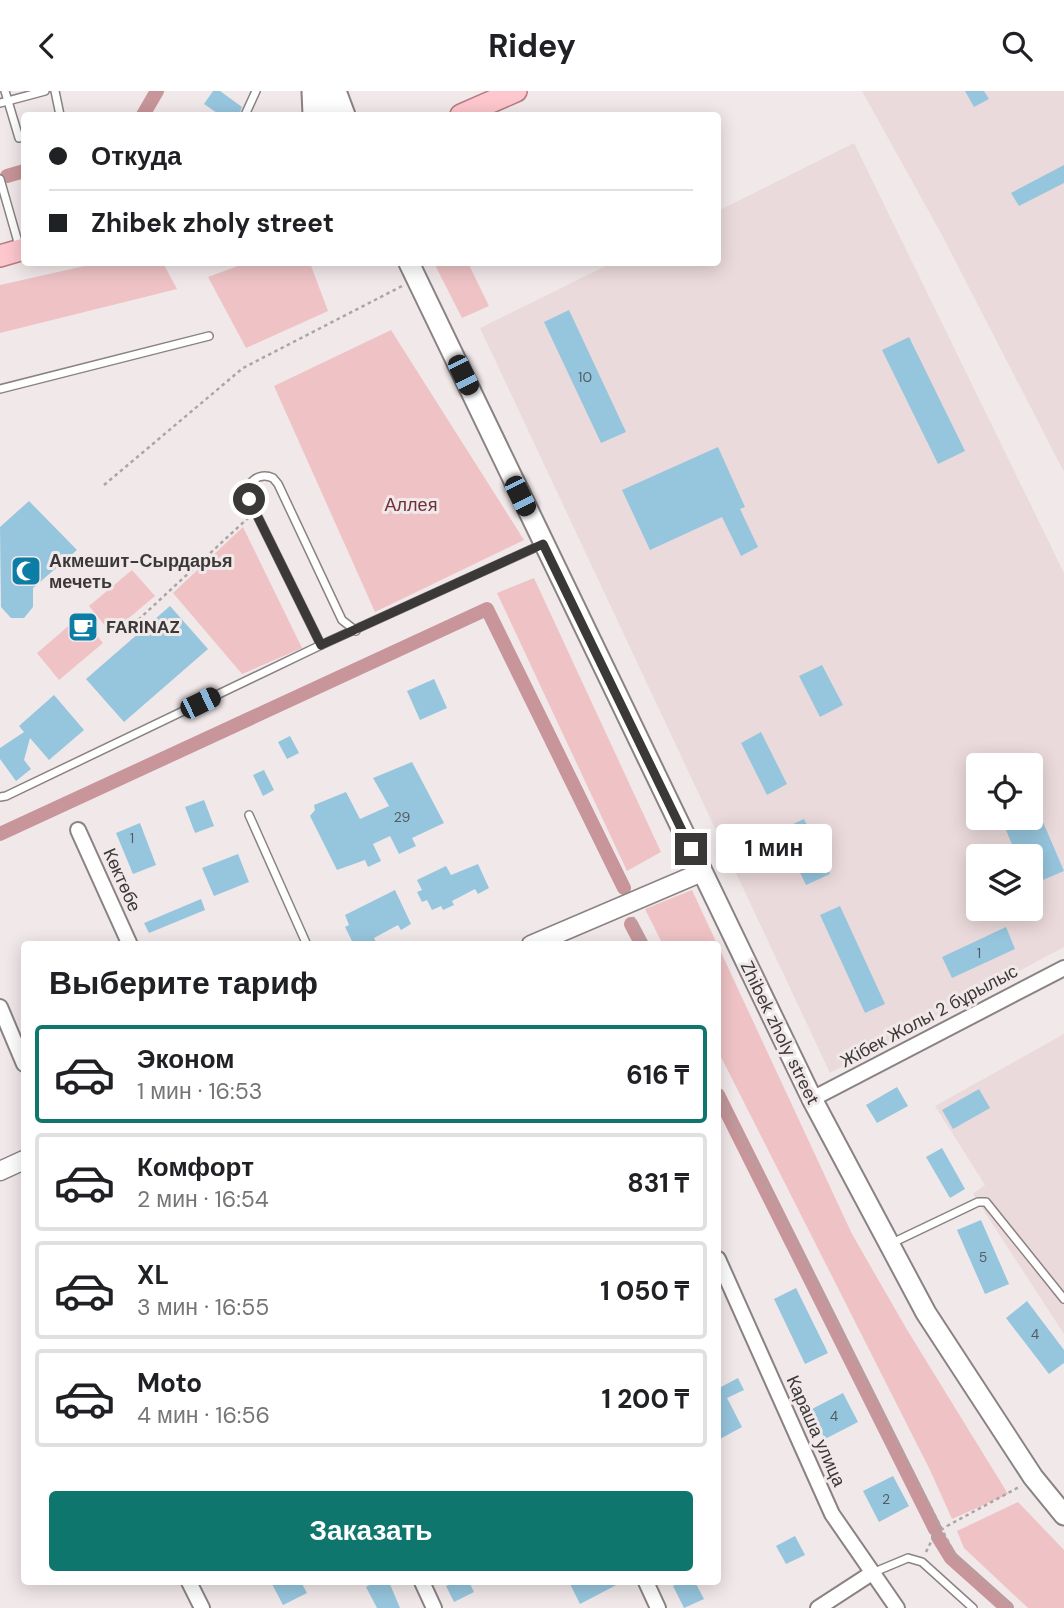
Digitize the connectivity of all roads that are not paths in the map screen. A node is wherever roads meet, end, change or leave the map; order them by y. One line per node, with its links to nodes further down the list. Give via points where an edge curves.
1 (5, 91): 9 (lane)
2 (45, 91): 9 (lane)
3 (55, 91): 10 (lane)
4 (256, 91): 11 (lane)
5 (312, 91): 12 (main road)
6 (318, 91): 13 (main road)
7 (336, 91): 14 (main road)
8 (516, 91): 15 (main road)
9 (4, 102): 16 (lane)
10 (59, 112)
11 (246, 112)
12 (313, 112)
13 (329, 112)
14 (344, 112)
15 (468, 112)
16 (21, 137)
17 (0, 179): 18 (lane)
18 (15, 252)
19 (413, 271): 22 (main road, Zhibek zholy street)
20 (209, 336): 21 (lane)
21 (0, 389)
22 (543, 544): 23 (lane); 28 (main road, Zhibek zholy street)
23 (356, 631): 24 (lane); 24 (lane, via 342,620 278,484 262,476 250,482 247,493)
24 (321, 645): 25 (lane)
25 (0, 797)
26 (249, 815): 31 (lane)
27 (78, 830): 30 (street, Көктөбе)
28 (702, 872): 29 (street); 35 (main road, Zhibek zholy street)
29 (558, 940)
30 (128, 941)
31 (305, 941)
32 (1064, 968): 35 (street, Жібек Жолы 2 бұрылыс)
33 (0, 1007): 34 (street)
34 (21, 1057)
35 (812, 1099): 38 (main road, Zhibek zholy street)
36 (21, 1161): 37 (street)
37 (0, 1171)
38 (890, 1244): 40 (lane, via 986,1202); 41 (main road, Zhibek zholy street, via 926,1313 1033,1477)
39 (721, 1266): 42 (street, Караша улица, via 832,1514)
40 (1064, 1299)
41 (1064, 1515)
42 (873, 1573): 49 (street); 50 (street, Караша улица); 51 (lane, via 908,1558 922,1562)
43 (190, 1585): 46 (street)
44 (423, 1585): 47 (street)
45 (647, 1585): 48 (street)
46 (202, 1608)
47 (434, 1608)
48 (658, 1608)
49 (818, 1608)
50 (897, 1608)
51 (973, 1608)

